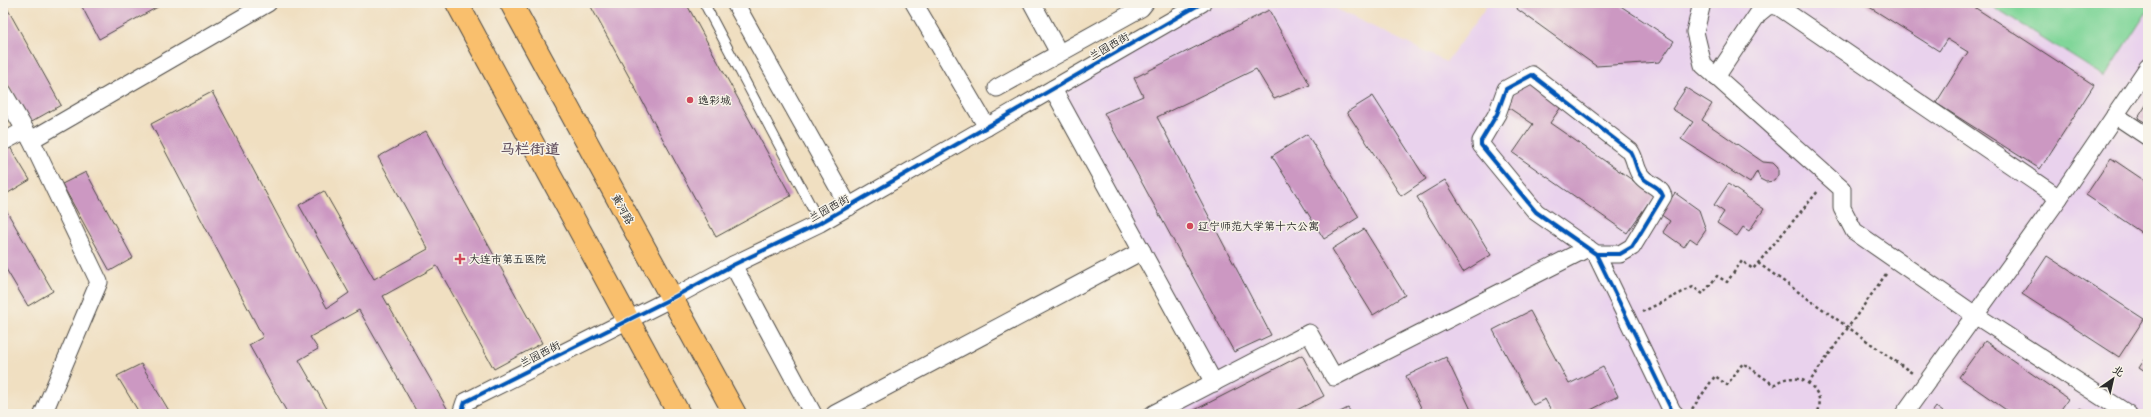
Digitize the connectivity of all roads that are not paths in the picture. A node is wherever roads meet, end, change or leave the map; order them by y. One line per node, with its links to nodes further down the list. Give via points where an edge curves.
1 (268, 3): 19 (street)
2 (457, 3): 30 (main road)
3 (511, 3): 28 (main road, 黄河路)
4 (704, 3): 24 (lane)
5 (735, 3): 23 (street)
6 (914, 3): 18 (street)
7 (1032, 3): 11 (street)
8 (1145, 3): 11 (street, via 1141,8)
9 (1202, 3): 15 (street, 兰园西街)
10 (1702, 3): 13 (street, via 1695,32 1703,65)
11 (1059, 53): 14 (street)
12 (2148, 67): 17 (street)
13 (1716, 77): 22 (street, via 1758,14 1769,5 1779,7); 29 (street, via 1842,189 1842,208 1854,231)
14 (997, 88)
15 (1053, 89): 18 (street, 兰园西街); 25 (street)
16 (3, 92): 19 (street)
17 (2115, 115): 20 (street); 22 (street)
18 (987, 127): 23 (street, 兰园西街)
19 (28, 135): 21 (street); 32 (street, via 99,282)
20 (2148, 137)
21 (3, 142)
22 (2059, 198): 29 (street)
23 (849, 207): 24 (street, 兰园西街)
24 (820, 223): 27 (street, 兰园西街)
25 (1142, 251): 31 (street); 37 (street)
26 (1592, 251): 26 (street, via 1536,212 1481,145 1498,114 1506,89 1532,75 1630,151 1635,157 1638,173 1643,179 1661,189 1664,196 1632,247 1620,254); 31 (street, via 1334,377 1309,333); 39 (street)
27 (733, 265): 28 (street, 兰园西街); 36 (street)
28 (672, 298): 30 (street, 兰园西街); 35 (main road, 黄河路)
29 (1975, 315): 40 (street); 41 (street)
30 (628, 320): 33 (street, 兰园西街, via 465,402); 34 (main road)
31 (1214, 383): 38 (street)
32 (43, 414)
33 (461, 414)
34 (679, 414)
35 (735, 414)
36 (813, 414)
37 (835, 414)
38 (1153, 414)
39 (1675, 414)
40 (1904, 414)
41 (2128, 414)

